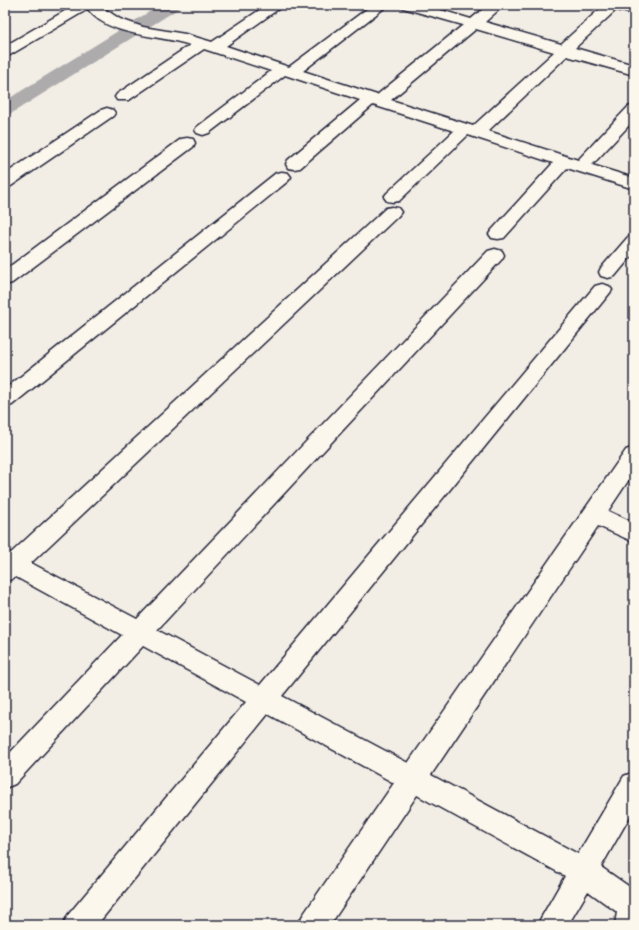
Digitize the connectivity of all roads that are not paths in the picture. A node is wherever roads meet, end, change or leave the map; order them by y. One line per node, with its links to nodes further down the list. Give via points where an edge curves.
1 (277, 5): 10 (street)
2 (382, 5): 14 (street)
3 (408, 5): 8 (street)
4 (497, 5): 8 (street)
5 (613, 5): 7 (street); 11 (street)
6 (87, 6): 9 (street, via 128,14); 9 (street, via 115,22); 12 (street)
7 (634, 10)
8 (474, 24): 11 (street); 16 (street)
9 (158, 30): 10 (street)
10 (207, 46): 14 (street); 15 (street)
11 (564, 50): 13 (street); 20 (street)
12 (5, 52)
13 (634, 70)
14 (287, 72): 16 (street); 19 (street)
15 (123, 97)
16 (375, 100): 20 (street); 28 (street)
17 (634, 110): 23 (street)
18 (107, 113): 24 (street)
19 (203, 130)
20 (470, 131): 22 (street); 32 (street)
21 (187, 143): 27 (street)
22 (564, 161): 23 (street); 33 (street, via 496,245)
23 (581, 167): 25 (street)
24 (5, 182)
25 (634, 184)
26 (634, 241): 34 (street, via 605,281)
27 (5, 279)
28 (5, 400)
29 (634, 455): 30 (street)
30 (593, 514): 31 (street); 36 (street)
31 (634, 533)
32 (8, 566): 33 (street)
33 (140, 632): 34 (street); 35 (street)
34 (264, 699): 36 (street); 39 (street)
35 (5, 776)
36 (412, 779): 38 (street); 40 (street)
37 (634, 784): 38 (street)
38 (583, 871): 41 (street); 42 (street, via 633,906)
39 (78, 925)
40 (313, 925)
41 (552, 925)
42 (630, 925)

